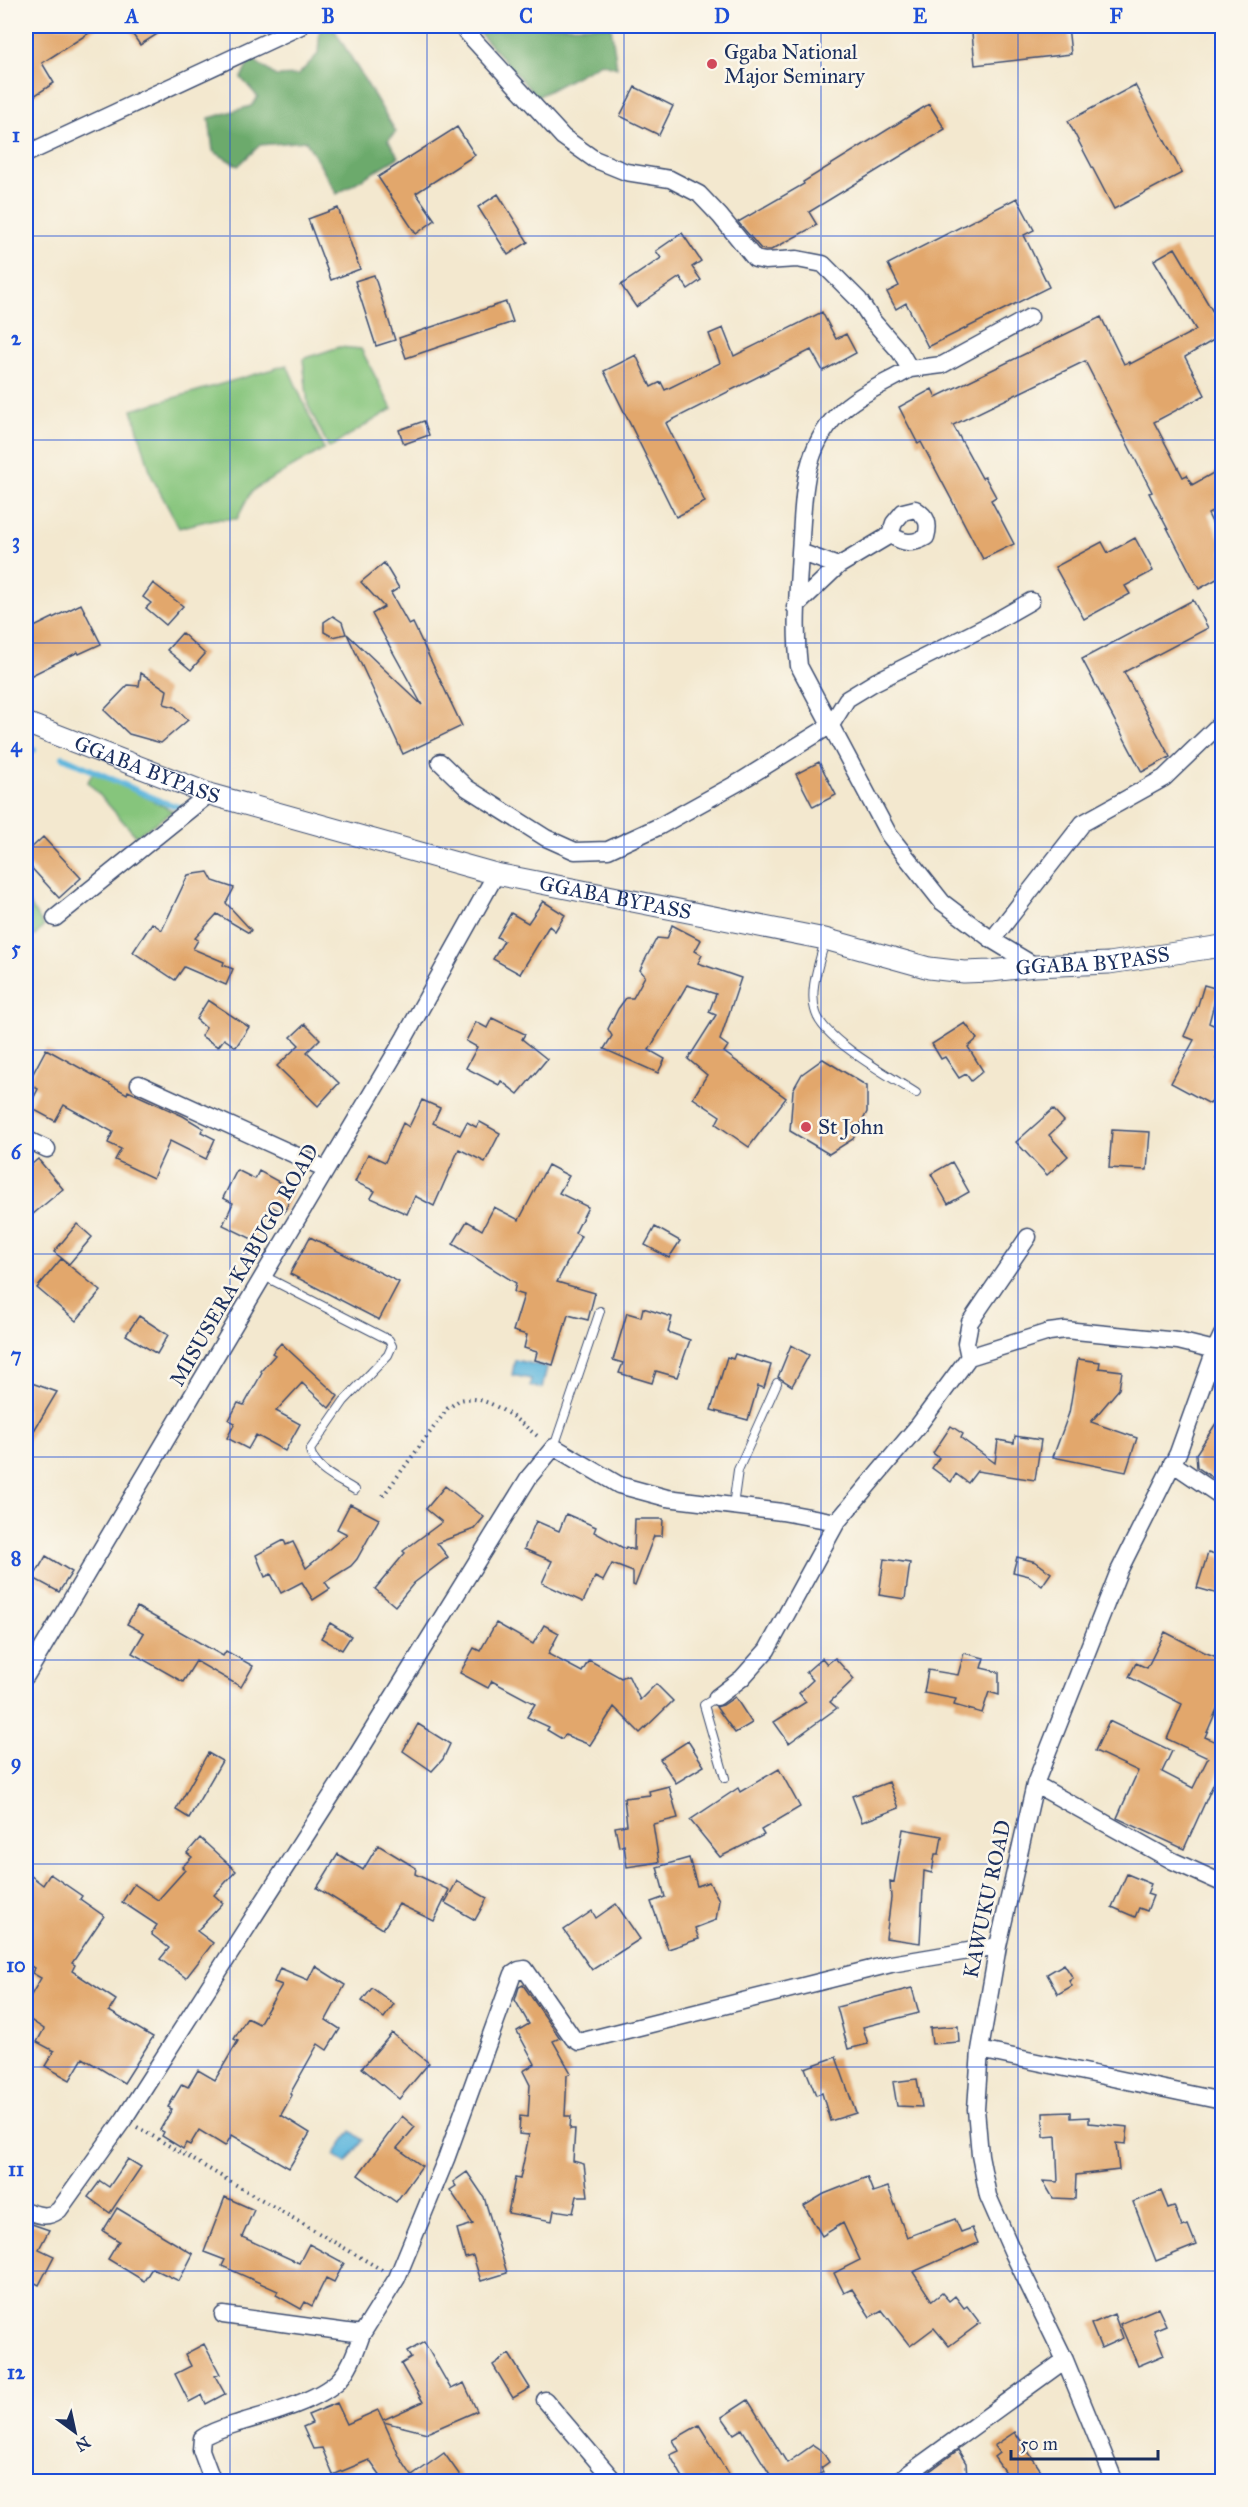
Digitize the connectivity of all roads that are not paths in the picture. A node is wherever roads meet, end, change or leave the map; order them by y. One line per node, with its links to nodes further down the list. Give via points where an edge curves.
1 (302, 26): 3 (street)
2 (461, 26): 5 (street, via 562,137 594,159 626,172 670,180 699,194 755,259 797,259 823,264 859,300)
3 (26, 153)
4 (1030, 317): 5 (street, via 942,365)
5 (910, 369): 7 (street, via 837,415 824,434 813,453 804,483)
6 (890, 535): 8 (street)
7 (801, 552): 8 (street); 10 (street)
8 (838, 566): 10 (street)
9 (1031, 601): 13 (street, via 847,699)
10 (795, 607): 13 (street, via 799,666)
11 (26, 723): 15 (street, GGABA BYPASS)
12 (1222, 723): 19 (street, via 1164,778 1083,824)
13 (831, 725): 14 (street, via 741,782 608,850 575,851 546,838 467,788); 19 (street, via 889,835 942,902)
14 (440, 762)
15 (209, 794): 16 (street, GGABA BYPASS); 17 (street)
16 (496, 874): 18 (street, GGABA BYPASS); 26 (street, MISUSERA KABUGO ROAD)
17 (55, 918)
18 (825, 939): 21 (street, GGABA BYPASS, via 940,969 964,972); 23 (lane, via 814,990 816,1014 831,1035)
19 (992, 940): 21 (street)
20 (1222, 946): 21 (street, GGABA BYPASS, via 1109,963)
21 (1035, 966)
22 (139, 1084): 26 (street)
23 (916, 1093)
24 (26, 1140): 25 (street)
25 (47, 1149)
26 (326, 1169): 28 (street, MISUSERA KABUGO ROAD)
27 (1028, 1237): 31 (street, via 970,1322 966,1343)
28 (264, 1275): 35 (lane, via 389,1340 392,1346 344,1401 310,1450 320,1468); 39 (street, MISUSERA KABUGO ROAD)
29 (600, 1311): 33 (lane)
30 (1219, 1342): 31 (street, via 1065,1330); 34 (street, KAWUKU ROAD)
31 (969, 1357): 38 (street, via 918,1426)
32 (777, 1383): 37 (lane, via 738,1470)
33 (554, 1447): 37 (street, via 619,1485 667,1498); 47 (street, via 529,1477 346,1773 124,2119 59,2210 45,2217)
34 (1172, 1463): 36 (street); 42 (street, KAWUKU ROAD, via 1119,1571)
35 (356, 1490)
36 (1222, 1497)
37 (733, 1506): 38 (street)
38 (837, 1522): 40 (street, via 767,1650 742,1678)
39 (26, 1676)
40 (717, 1697): 41 (lane, via 704,1705)
41 (724, 1778)
42 (1035, 1784): 43 (street, via 1173,1861); 44 (street, KAWUKU ROAD)
43 (1222, 1883)
44 (998, 1946): 45 (street, KAWUKU ROAD); 49 (street, via 891,1964 579,2042 525,1969 519,1970 513,1974 446,2159 397,2278)
45 (980, 2050): 46 (street); 50 (street, KAWUKU ROAD, via 976,2109 988,2196)
46 (1222, 2101)
47 (26, 2211)
48 (223, 2314): 49 (street)
49 (362, 2334): 52 (street, via 349,2366 338,2381 320,2393 275,2413 211,2431 202,2438 201,2450)
50 (1065, 2361): 54 (street); 55 (street, KAWUKU ROAD)
51 (544, 2400): 53 (street)
52 (213, 2481)
53 (615, 2481)
54 (897, 2481)
55 (1115, 2481)

